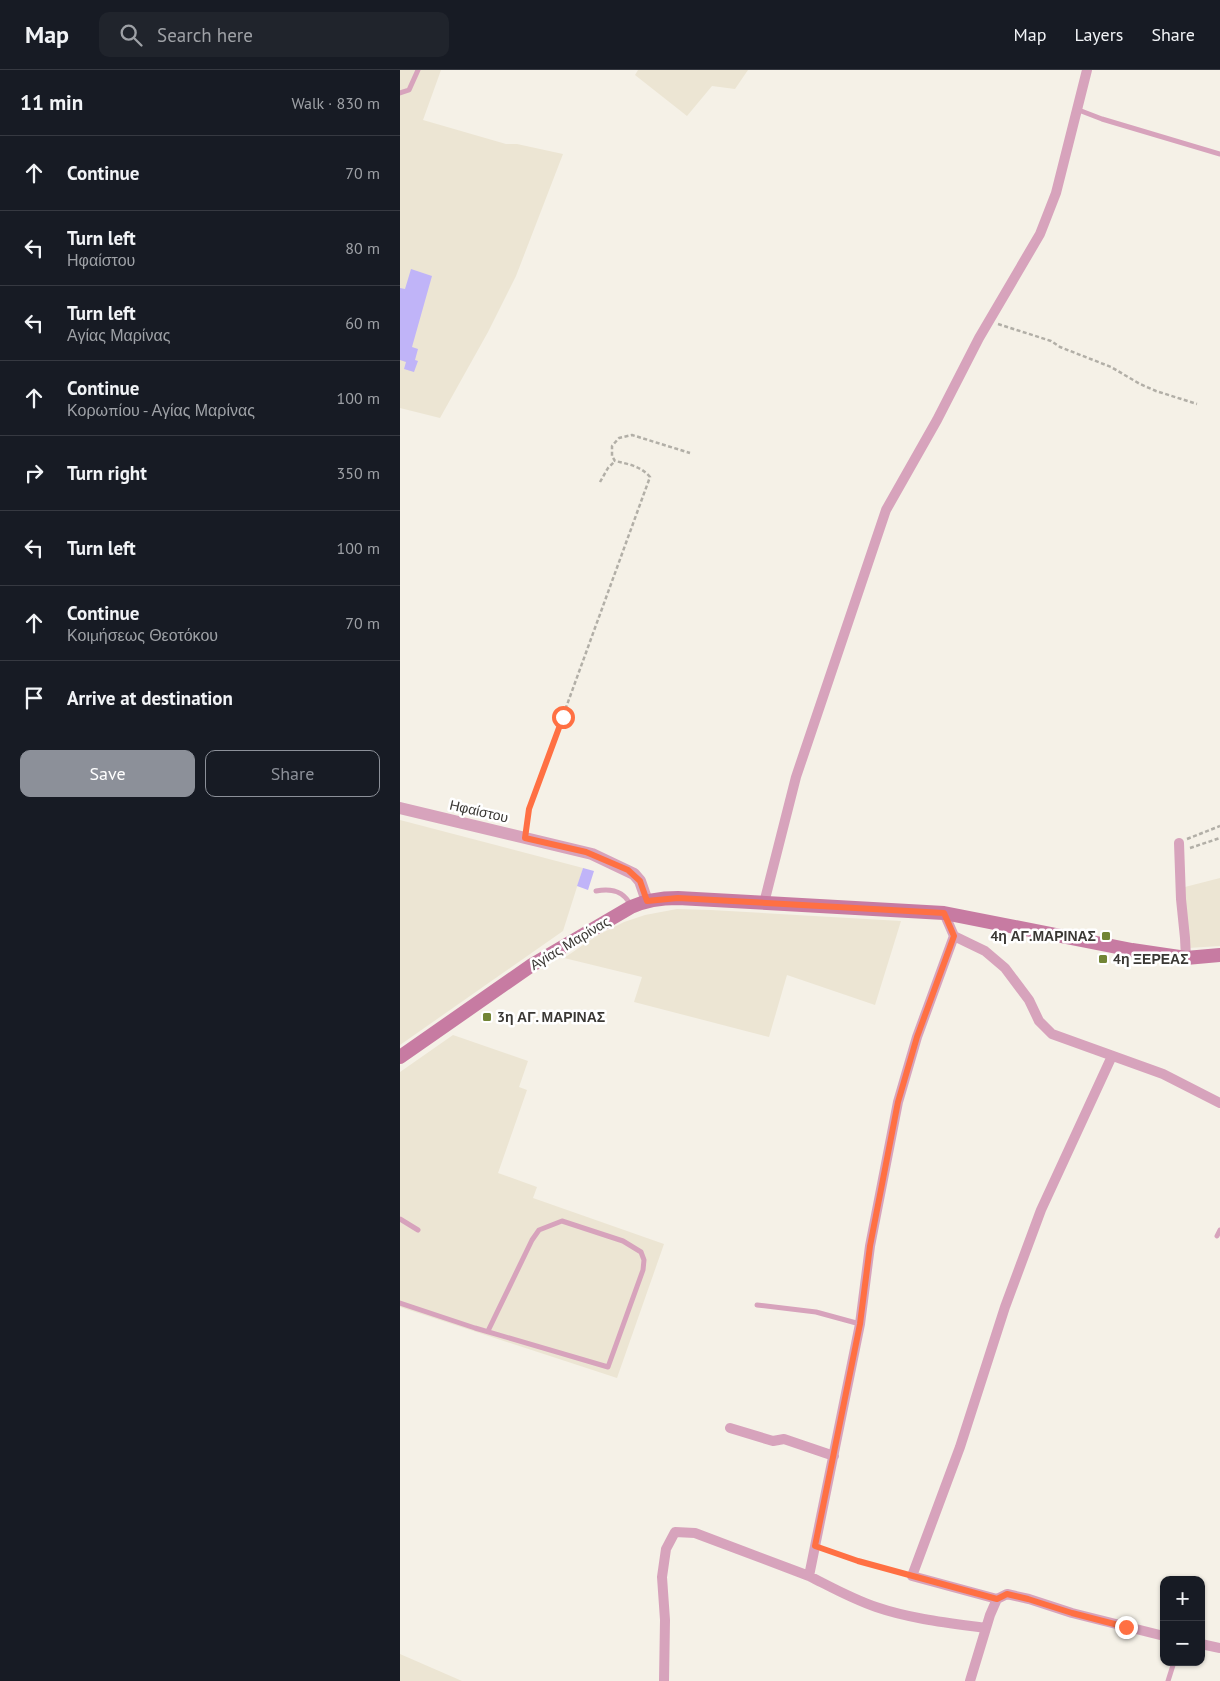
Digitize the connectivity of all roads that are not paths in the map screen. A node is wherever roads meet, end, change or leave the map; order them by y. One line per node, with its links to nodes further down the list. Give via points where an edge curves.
1 (418, 70): 3 (lane, via 409,90)
2 (1087, 70): 4 (street)
3 (400, 93)
4 (1076, 109): 5 (lane); 10 (street, via 1056,194 1040,234 886,510 796,777)
5 (1220, 154)
6 (400, 808): 9 (street, Ηφαίστου, via 586,852 628,870 640,881)
7 (1179, 847): 15 (street)
8 (596, 892): 11 (lane, via 613,890 623,894)
9 (647, 901): 10 (main road, Αγίας Μαρίνας, via 678,898); 11 (main road, Αγίας Μαρίνας)
10 (764, 903): 12 (main road, Αγίας Μαρίνας)
11 (631, 907): 17 (main road, Αγίας Μαρίνας, via 532,965)
12 (944, 913): 13 (street); 15 (main road, Αγίας Μαρίνας)
13 (954, 936): 16 (street, via 985,951 1006,968 1029,1000 1039,1021 1052,1034); 23 (street, via 917,1037 898,1102 870,1246)
14 (1220, 954): 15 (main road, Αγίας Μαρίνας)
15 (1186, 958)
16 (1112, 1056): 18 (street, via 1163,1074); 28 (street, via 1041,1210 912,1576)
17 (400, 1058)
18 (1220, 1103)
19 (400, 1218): 20 (lane)
20 (418, 1230)
21 (400, 1303): 24 (lane)
22 (757, 1305): 23 (lane, via 816,1312)
23 (860, 1324): 26 (street)
24 (488, 1331): 24 (lane, via 608,1367 644,1260 640,1252 622,1241 562,1221 538,1230)
25 (730, 1428): 26 (street, via 773,1442 784,1439)
26 (834, 1456): 27 (street)
27 (809, 1576): 29 (street, via 876,1607 936,1622); 34 (street, via 695,1533 675,1532 666,1549 662,1577)
28 (997, 1599): 29 (street); 30 (street, via 1007,1594)
29 (986, 1628): 35 (street)
30 (1160, 1635)
31 (1205, 1645): 32 (street)
32 (1220, 1648)
33 (1173, 1666): 36 (lane)
34 (664, 1681)
35 (970, 1681)
36 (1168, 1681)

